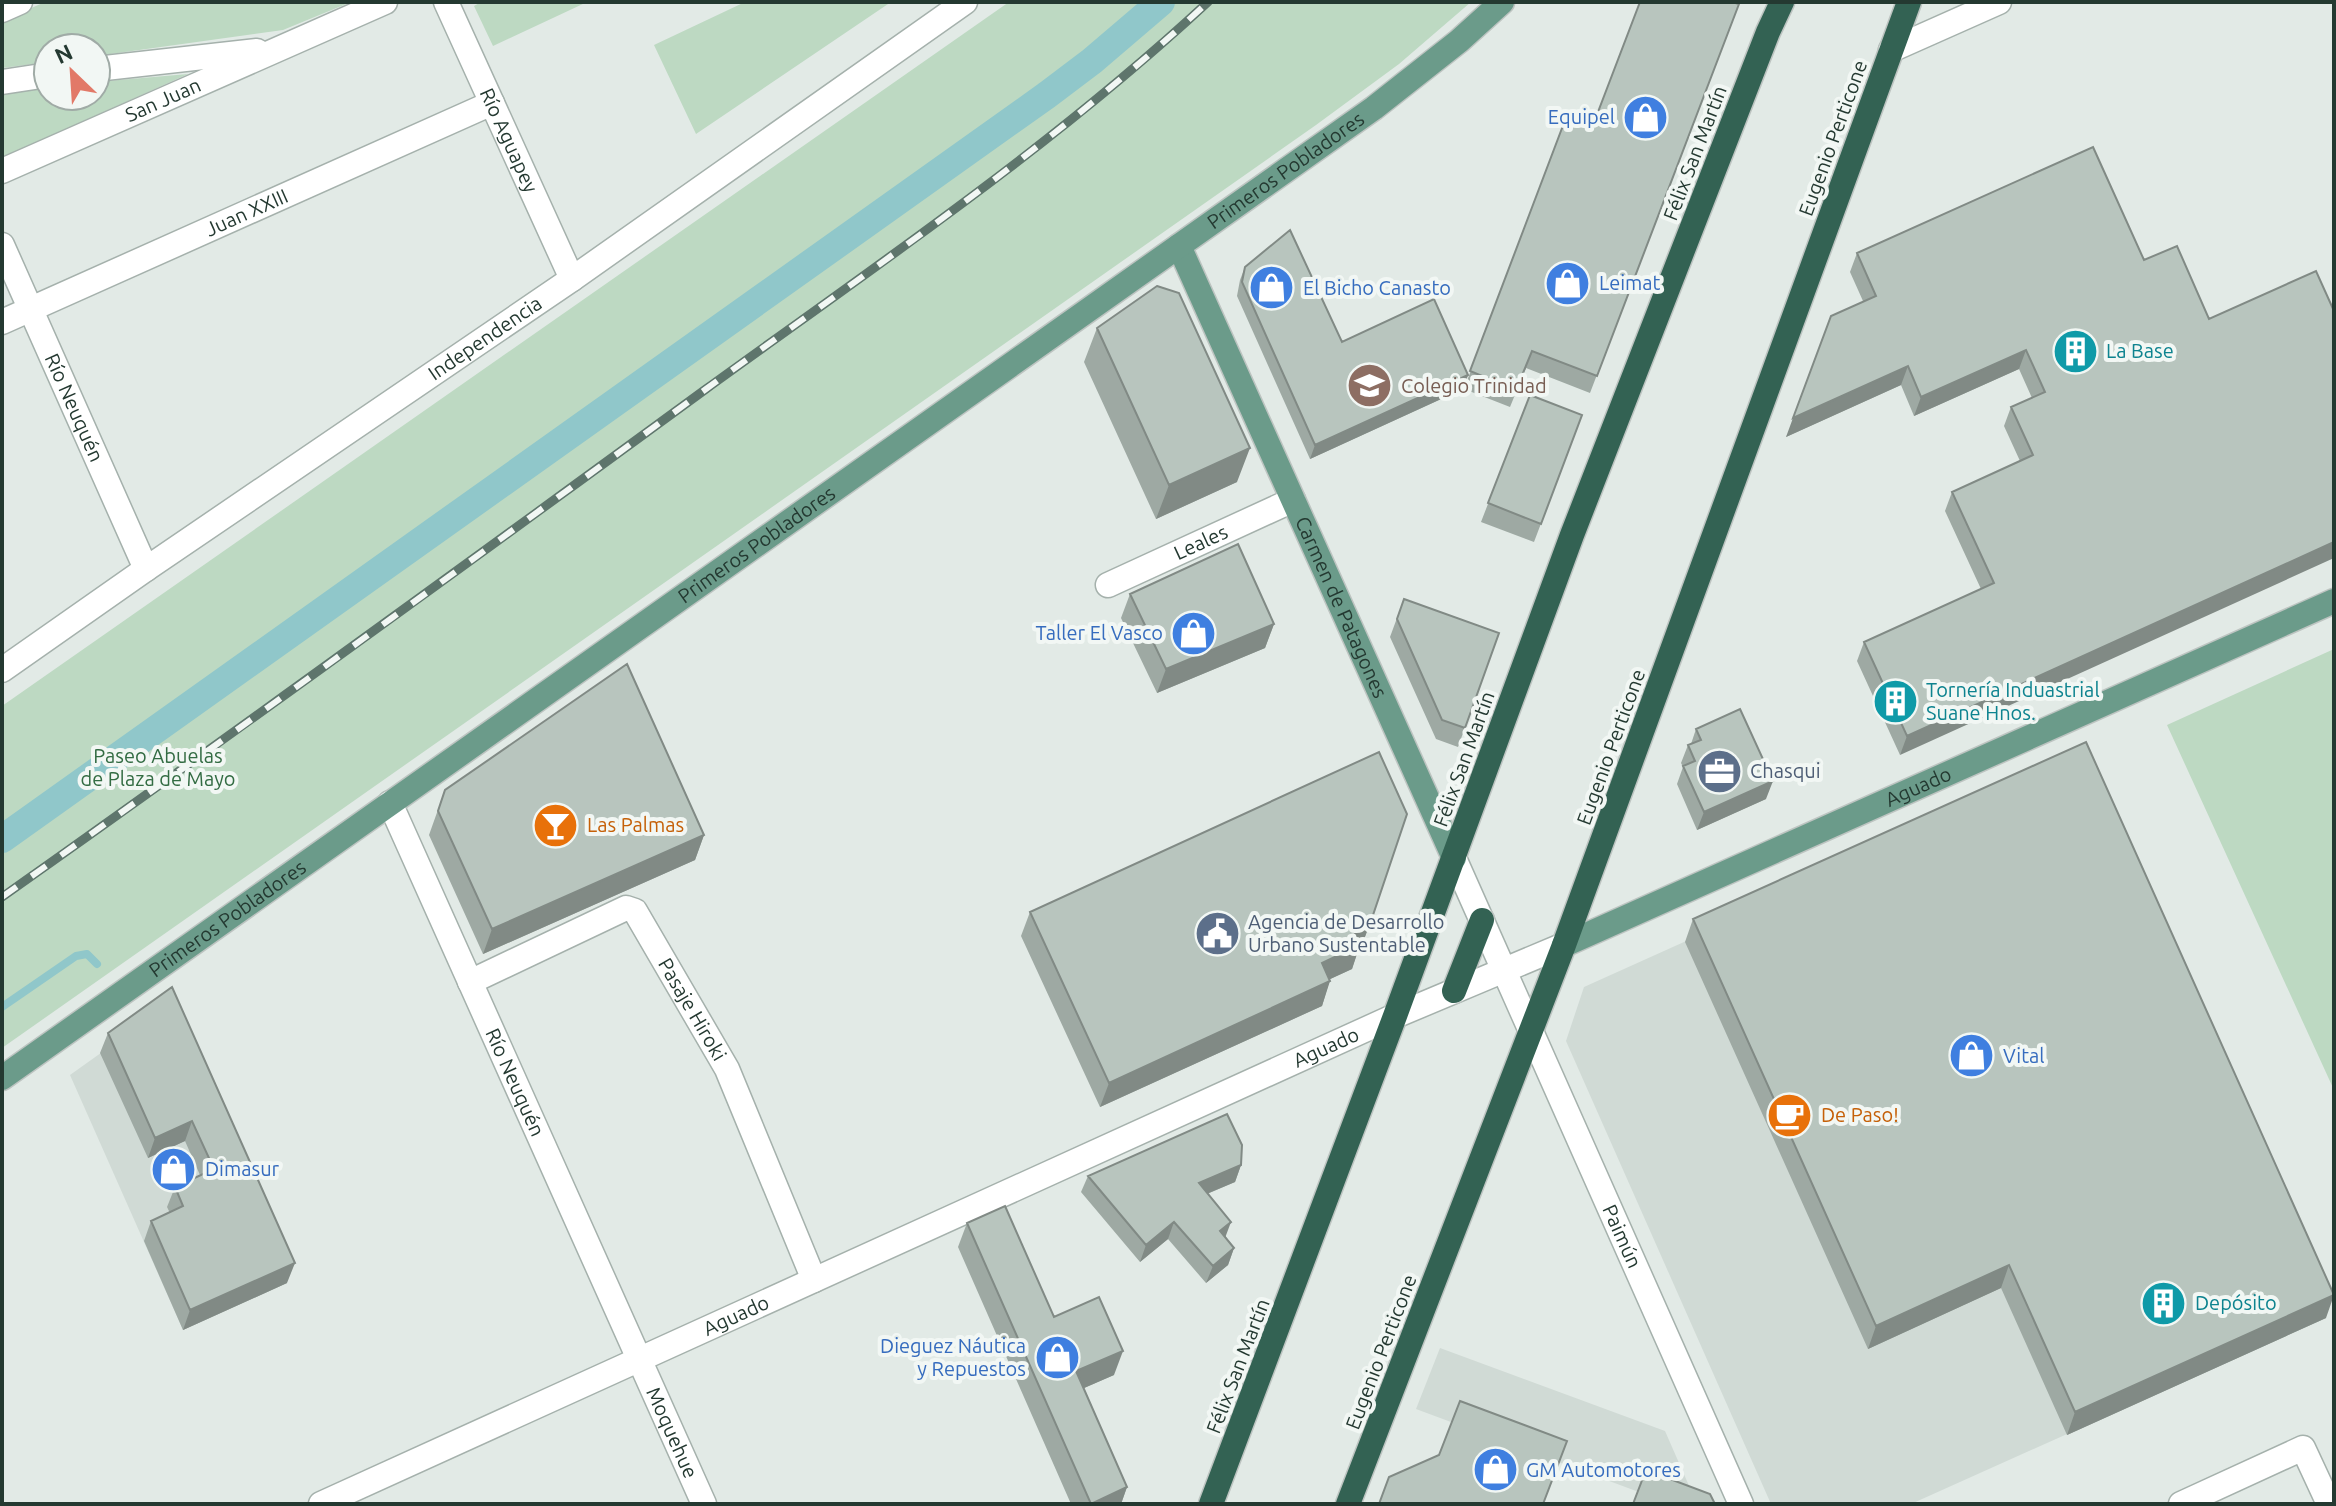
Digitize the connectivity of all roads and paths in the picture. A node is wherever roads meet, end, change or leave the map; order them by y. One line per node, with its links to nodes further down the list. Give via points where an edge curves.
1 (20, 2): 10 (street)
2 (385, 2): 12 (street, San Juan)
3 (446, 2): 17 (street, Río Aguapey)
4 (965, 2): 21 (street, Independencia)
5 (1502, 2): 20 (main road, Primeros Pobladores, via 1374,108)
6 (1771, 2): 11 (main road, Félix San Martín)
7 (1782, 2): 11 (highway, Félix San Martín)
8 (1909, 2): 13 (highway, Eugenio Perticone)
9 (1999, 2): 13 (street)
10 (2, 10)
11 (1768, 32): 30 (highway, Félix San Martín, via 1572,535)
12 (280, 48): 14 (street, San Juan); 18 (street, San Juan)
13 (1891, 50): 32 (highway, Eugenio Perticone)
14 (112, 67)
15 (32, 77): 16 (street)
16 (2, 82)
17 (492, 103): 21 (street, Río Aguapey); 22 (street, Juan XXIII)
18 (2, 171)
19 (2, 245): 22 (street, Río Neuquén)
20 (1179, 246): 24 (main road, Carmen de Patagones); 29 (main road, Primeros Pobladores)
21 (572, 279): 25 (street, Independencia)
22 (30, 309): 23 (street, Juan XXIII); 25 (street, Río Neuquén)
23 (2, 322)
24 (1293, 500): 26 (street, Leales); 30 (main road, Carmen de Patagones)
25 (146, 569): 28 (street, Independencia)
26 (1108, 585)
27 (2334, 601): 32 (main road, Aguado)
28 (2, 670)
29 (390, 803): 34 (street, Río Neuquén); 38 (main road, Primeros Pobladores)
30 (1454, 858): 31 (street, Carmen de Patagones); 36 (highway, Félix San Martín)
31 (1482, 920): 33 (street, Carmen de Patagones); 35 (highway)
32 (1564, 945): 33 (street, Aguado); 37 (highway, Eugenio Perticone)
33 (1503, 969): 35 (street, Aguado); 37 (street, Paimún)
34 (470, 982): 39 (street, Pasaje Hiroki, via 626,908 635,911 727,1069); 40 (street, Río Neuquén)
35 (1454, 991): 36 (street, Aguado)
36 (1395, 1016): 39 (street, Aguado); 43 (highway, Félix San Martín)
37 (1531, 1030): 44 (highway, Eugenio Perticone); 45 (street, Paimún)
38 (2, 1078)
39 (814, 1280): 40 (street, Aguado)
40 (640, 1360): 41 (street, Aguado); 42 (street, Moquehue)
41 (321, 1504)
42 (704, 1504)
43 (1211, 1504)
44 (1348, 1504)
45 (1741, 1504)
46 (2181, 1504): 47 (street, via 2303,1448)
47 (2329, 1504)

